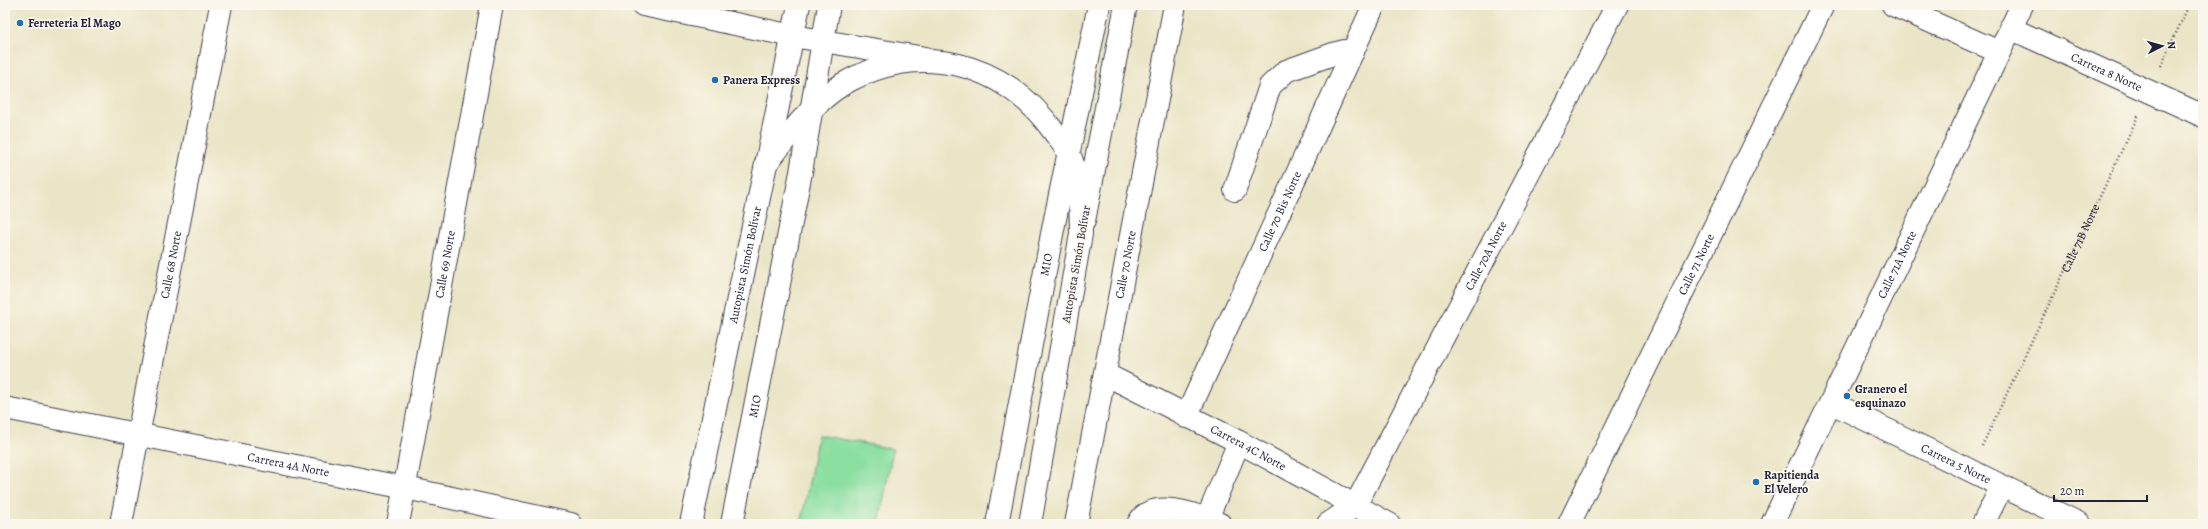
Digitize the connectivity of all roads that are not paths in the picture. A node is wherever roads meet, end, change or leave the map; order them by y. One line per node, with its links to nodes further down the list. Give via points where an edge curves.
1 (221, 5): 30 (main road, Calle 68 Norte)
2 (492, 5): 33 (main road, Calle 69 Norte)
3 (643, 5): 15 (main road)
4 (799, 5): 15 (main road, Autopista Simón Bolívar)
5 (829, 5): 16 (main road, MIO)
6 (1099, 5): 22 (main road, MIO)
7 (1126, 5): 25 (main road, Autopista Simón Bolívar)
8 (1175, 5): 26 (main road, Calle 70 Norte)
9 (1374, 5): 17 (main road, Calle 70 Bis Norte)
10 (1617, 5): 34 (main road, Calle 70A Norte)
11 (1823, 5): 47 (main road, Calle 71 Norte)
12 (1893, 5): 18 (main road)
13 (2022, 5): 14 (main road, Calle 71A Norte)
14 (2010, 28): 18 (main road, Calle 71A Norte); 21 (main road, Carrera 8 Norte)
15 (793, 36): 16 (main road); 23 (main road, Autopista Simón Bolívar)
16 (823, 41): 19 (main road); 20 (main road, MIO)
17 (1353, 52): 24 (main road, via 1333,54 1286,71 1270,86); 29 (main road, Calle 70 Bis Norte)
18 (1999, 52): 27 (main road, Calle 71A Norte)
19 (942, 61): 20 (main road, via 910,62 866,73 843,84 822,99); 22 (main road, via 962,64 1000,80 1046,120)
20 (812, 110): 23 (main road); 40 (main road, MIO)
21 (2203, 116)
22 (1069, 155): 25 (main road, via 1079,192); 41 (main road, MIO)
23 (766, 164): 39 (main road, Autopista Simón Bolívar)
24 (1235, 190)
25 (1081, 234): 42 (main road, Autopista Simón Bolívar)
26 (1105, 374): 29 (main road, Carrera 4C Norte); 43 (main road, Calle 70 Norte)
27 (1832, 403): 32 (main road, Carrera 5 Norte); 48 (main road, Calle 71A Norte)
28 (5, 408): 30 (main road, Carrera 4A Norte)
29 (1186, 418): 31 (main road, Carrera 4C Norte)
30 (138, 434): 33 (main road, Carrera 4A Norte); 36 (main road, Calle 68 Norte)
31 (1239, 442): 34 (main road, Carrera 4C Norte); 35 (main road)
32 (2002, 486): 49 (main road); 50 (main road, Carrera 5 Norte)
33 (406, 488): 37 (main road, Calle 69 Norte); 38 (main road, Carrera 4A Norte)
34 (1355, 506): 45 (main road); 46 (main road, Carrera 4C Norte)
35 (1214, 522): 44 (main road, via 1170,508 1150,514)
36 (121, 524)
37 (398, 524)
38 (571, 524)
39 (692, 524)
40 (732, 524)
41 (997, 524)
42 (1030, 524)
43 (1076, 524)
44 (1138, 524)
45 (1328, 524)
46 (1389, 524)
47 (1569, 524)
48 (1772, 524)
49 (1983, 524)
50 (2080, 524)

